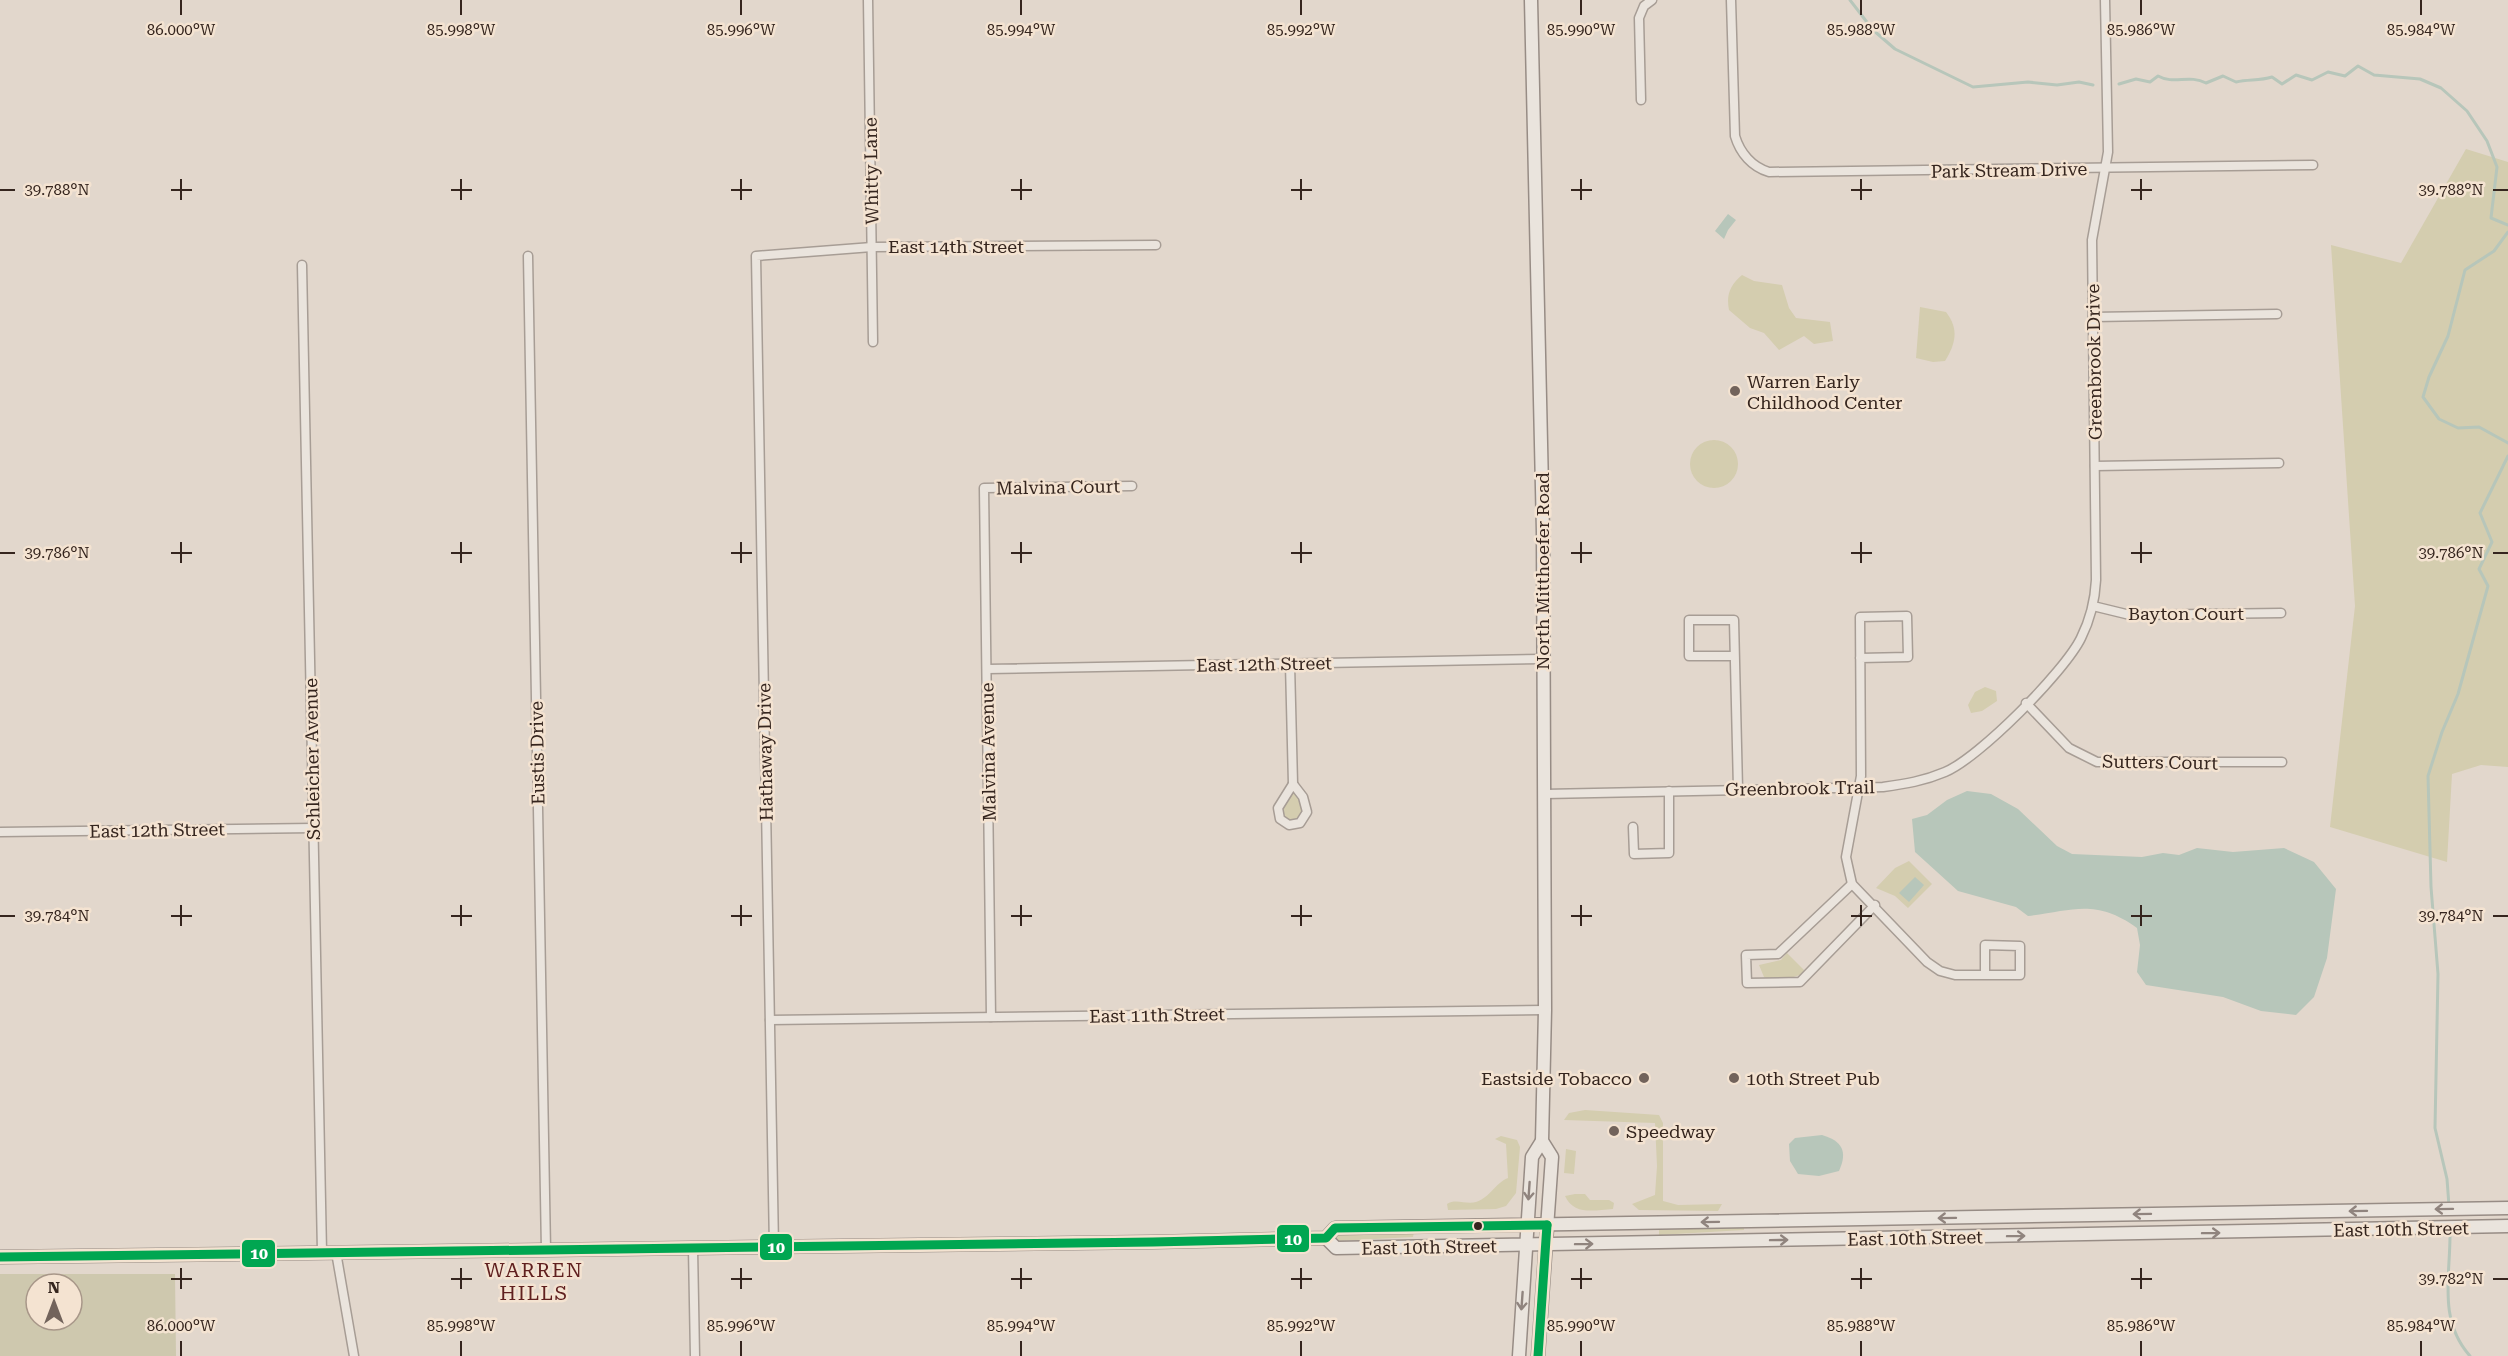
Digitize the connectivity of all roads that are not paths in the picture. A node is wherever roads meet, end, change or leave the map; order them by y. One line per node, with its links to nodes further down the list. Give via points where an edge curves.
1 (868, 0): 10 (street, Whitty Lane)
2 (1531, 0): 25 (main road, North Mitthoefer Road, via 1543,532)
3 (1652, 0): 6 (street, via 1639,18)
4 (1731, 0): 8 (street, Park Stream Drive, via 1736,141 1751,162 1764,171 1779,174)
5 (2105, 0): 8 (street, Greenbrook Drive)
6 (1641, 100)
7 (2313, 165): 8 (street, Park Stream Drive)
8 (2106, 168): 15 (street, Greenbrook Drive, via 2092,230)
9 (1156, 245): 10 (street, East 14th Street)
10 (872, 247): 12 (street, East 14th Street); 16 (street, Whitty Lane)
11 (528, 256): 54 (street, Eustis Drive)
12 (756, 256): 43 (street, Hathaway Drive)
13 (302, 265): 36 (street, Schleicher Avenue)
14 (2277, 314): 15 (street)
15 (2093, 317): 18 (street, Greenbrook Drive)
16 (873, 342)
17 (2279, 463): 18 (street)
18 (2095, 466): 21 (street, Greenbrook Drive)
19 (1132, 486): 20 (street, Malvina Court)
20 (984, 488): 27 (street, Malvina Avenue)
21 (2093, 606): 22 (street, Bayton Court, via 2130,615); 28 (street, Greenbrook Drive, via 2070,655)
22 (2281, 613)
23 (1734, 656): 23 (street, via 1734,620 1689,620 1689,656); 32 (street)
24 (1860, 658): 24 (street, via 1860,617 1907,616 1908,657); 31 (street)
25 (1542, 659): 26 (street, East 12th Street); 34 (main road, North Mitthoefer Road)
26 (1290, 664): 27 (street, East 12th Street); 30 (street)
27 (987, 669): 42 (street, Malvina Avenue)
28 (2026, 703): 29 (street, Sutters Court, via 2069,748 2097,762); 31 (street, Greenbrook Trail, via 1984,747 1946,772 1913,783)
29 (2282, 762)
30 (1293, 784): 30 (street, via 1278,808 1280,819 1289,825 1300,823 1307,812 1303,797)
31 (1858, 787): 32 (street, Greenbrook Trail); 38 (street, via 1846,857)
32 (1738, 789): 33 (street, Greenbrook Trail)
33 (1669, 791): 34 (street, Greenbrook Trail); 35 (street, via 1669,853 1634,854)
34 (1545, 794): 41 (main road, North Mitthoefer Road)
35 (1633, 827)
36 (314, 828): 37 (street, East 12th Street); 55 (street, Schleicher Avenue)
37 (0, 832)
38 (1852, 884): 39 (street); 39 (street, via 1778,954 1746,955 1747,983 1800,982)
39 (1875, 905): 40 (street, via 1934,966 1951,974)
40 (1985, 974): 40 (street, via 1985,945 2020,946 2020,975)
41 (1545, 1010): 42 (street, East 11th Street); 44 (main road, North Mitthoefer Road)
42 (991, 1017): 43 (street, East 11th Street)
43 (770, 1020): 52 (street, Hathaway Drive)
44 (1542, 1141): 46 (main road, North Mitthoefer Road, one-way to 46, via 1532,1157); 47 (main road, North Mitthoefer Road, via 1552,1157)
45 (2508, 1208): 47 (main road, East 10th Street, one-way to 47)
46 (1526, 1225): 47 (main road, East 10th Street); 49 (main road, East 10th Street, via 1335,1228); 50 (main road, North Mitthoefer Road)
47 (1547, 1225): 51 (main road, North Mitthoefer Road)
48 (2508, 1226): 51 (main road, East 10th Street, one-way to 48)
49 (1326, 1238): 50 (main road, East 10th Street, via 1336,1248); 52 (main road, East 10th Street)
50 (1526, 1245): 51 (main road, East 10th Street); 60 (main road, North Mitthoefer Road, one-way to 60)
51 (1546, 1245): 61 (main road, North Mitthoefer Road)
52 (774, 1247): 53 (main road, East 10th Street)
53 (693, 1248): 54 (main road, East 10th Street); 59 (street)
54 (546, 1250): 56 (main road, East 10th Street)
55 (322, 1252): 56 (main road, East 10th Street); 57 (main road, East 10th Street)
56 (336, 1252): 58 (street)
57 (0, 1257)
58 (354, 1356)
59 (695, 1356)
60 (1519, 1356)
61 (1538, 1356)

